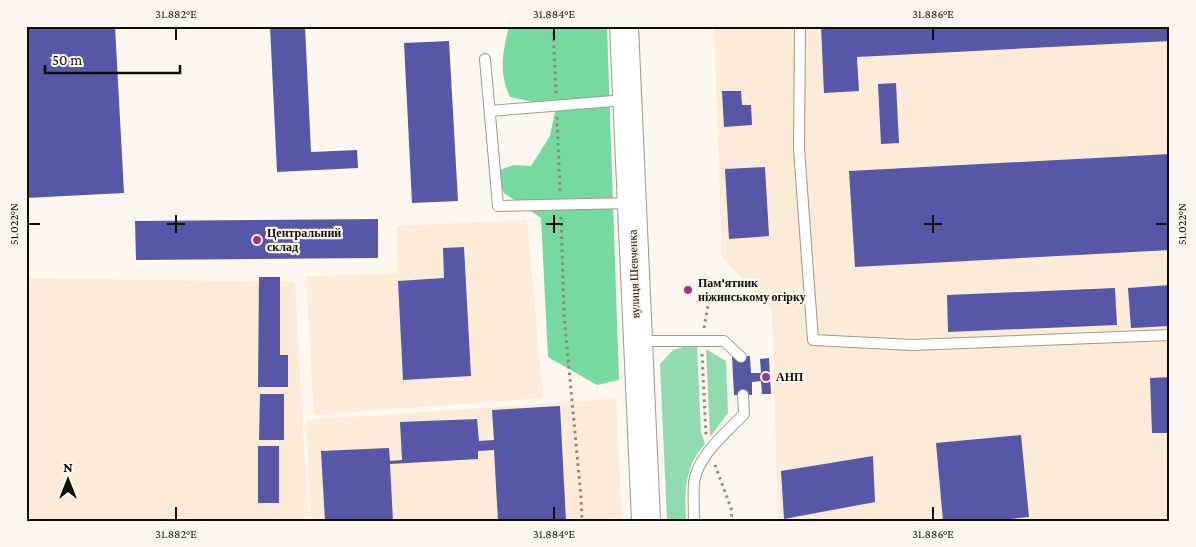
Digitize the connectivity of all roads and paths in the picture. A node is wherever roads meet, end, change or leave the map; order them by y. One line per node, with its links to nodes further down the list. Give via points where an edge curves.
1 (553, 26): 6 (path)
2 (624, 26): 5 (main road, вулиця Шевченка)
3 (800, 26): 11 (lane, via 799,149 813,340 912,345)
4 (485, 59): 7 (lane)
5 (627, 100): 6 (lane); 8 (main road, вулиця Шевченка)
6 (556, 106): 7 (lane); 9 (path)
7 (490, 111): 9 (lane, via 498,206)
8 (631, 203): 9 (lane); 12 (main road, вулиця Шевченка)
9 (560, 204): 17 (path, via 564,315)
10 (710, 294): 13 (path)
11 (1170, 335)
12 (637, 341): 13 (lane); 18 (main road, вулиця Шевченка)
13 (702, 341): 14 (lane, via 724,341); 16 (path, via 705,433)
14 (741, 357)
15 (743, 395): 16 (lane, via 744,414)
16 (710, 452): 19 (lane, via 694,481); 20 (path, via 731,508)
17 (582, 521)
18 (646, 521)
19 (694, 521)
20 (732, 521)

